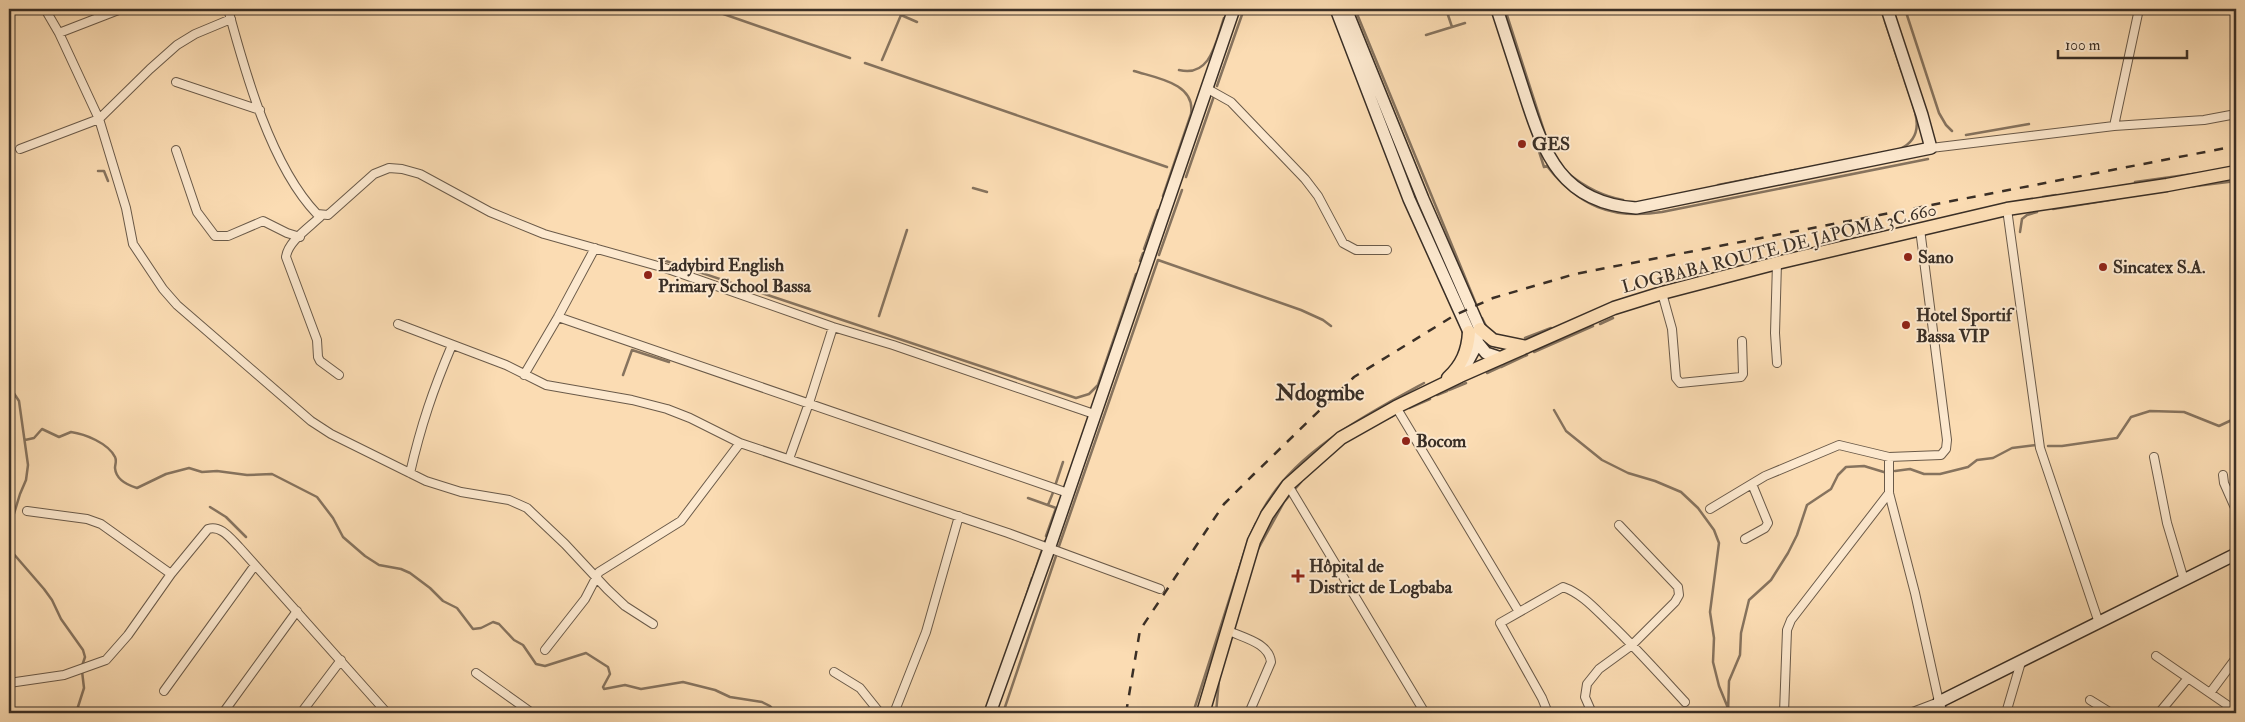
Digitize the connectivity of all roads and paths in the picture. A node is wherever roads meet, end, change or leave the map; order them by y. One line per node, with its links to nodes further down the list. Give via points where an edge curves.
1 (45, 9): 11 (street)
2 (121, 9): 11 (street)
3 (228, 9): 10 (street)
4 (1234, 9): 13 (street)
5 (1336, 9): 33 (street, via 1409,199)
6 (1346, 9): 33 (street)
7 (1497, 9): 18 (street, via 1537,133 1554,167 1571,185 1614,206 1636,208)
8 (1887, 9): 18 (street)
9 (2139, 9): 17 (street)
10 (231, 19): 14 (street); 16 (street, via 177,45)
11 (59, 33): 16 (street)
12 (176, 82): 14 (street)
13 (1206, 88): 27 (street, via 1231,102 1305,179 1343,243 1356,250); 46 (street)
14 (260, 110): 23 (street, via 297,189)
15 (2236, 114): 17 (street, via 2204,120)
16 (99, 119): 19 (street); 51 (street, via 126,208 133,244 177,305 311,421)
17 (2114, 126): 18 (street)
18 (1931, 148)
19 (20, 150)
20 (176, 150): 25 (street, via 198,212 215,236 228,236 263,221)
21 (2236, 172): 22 (main road, LOGBABA ROUTE DE JAPOMA 3C.660)
22 (2007, 209): 24 (main road, LOGBABA ROUTE DE JAPOMA 3C.660); 72 (street, via 2040,448)
23 (321, 216): 25 (street); 26 (street, via 328,215 374,174 389,168 402,169 420,174 490,212 544,234)
24 (1920, 229): 28 (main road, LOGBABA ROUTE DE JAPOMA 3C.660); 48 (street, via 1946,449 1937,456)
25 (300, 237): 40 (street, via 287,251 286,257 317,340 318,357)
26 (594, 248): 30 (street); 32 (street, via 665,268)
27 (1387, 250)
28 (1776, 263): 29 (main road, LOGBABA ROUTE DE JAPOMA 3C.660); 39 (street)
29 (1662, 292): 34 (street, via 1672,329 1676,378 1680,383 1741,377); 37 (main road, LOGBABA ROUTE DE JAPOMA 3C.660, via 1614,308)
30 (558, 317): 41 (street); 44 (street)
31 (398, 324): 36 (street)
32 (833, 327): 44 (street); 46 (street)
33 (1474, 331): 35 (street); 37 (main road, via 1493,340); 43 (main road, via 1464,358)
34 (1742, 341)
35 (1477, 344): 38 (street, via 1490,355); 42 (street)
36 (452, 346): 41 (street, via 506,364); 51 (street, via 429,400)
37 (1526, 347): 38 (main road, LOGBABA ROUTE DE JAPOMA 3C.660)
38 (1501, 358): 42 (main road, LOGBABA ROUTE DE JAPOMA 3C.660)
39 (1777, 363)
40 (339, 375)
41 (524, 375): 47 (street, via 546,385 667,409)
42 (1460, 376): 43 (main road, LOGBABA ROUTE DE JAPOMA 3C.660)
43 (1440, 385): 45 (main road, LOGBABA ROUTE DE JAPOMA 3C.660)
44 (809, 403): 50 (street); 55 (street)
45 (1396, 407): 54 (main road, LOGBABA ROUTE DE JAPOMA 3C.660, via 1340,438); 71 (street)
46 (1094, 414): 55 (street)
47 (740, 443): 50 (street); 67 (street, via 680,521)
48 (1889, 457): 53 (street, via 1839,445); 56 (street)
49 (2154, 458): 68 (street, via 2167,523)
50 (789, 459): 60 (street)
51 (410, 473): 67 (street, via 445,488 509,500 527,508)
52 (2223, 474): 58 (street)
53 (1752, 484): 57 (street); 62 (street, via 1768,523)
54 (1288, 485): 74 (main road, LOGBABA ROUTE DE JAPOMA 3C.660, via 1267,515 1254,542); 100 (street)
55 (1068, 493): 63 (street)
56 (1889, 493): 89 (street); 103 (street, via 1790,620 1785,648)
57 (1710, 509)
58 (2236, 510)
59 (27, 511): 66 (street, via 86,518 101,524)
60 (959, 516): 63 (street); 97 (street, via 926,632)
61 (1619, 525): 75 (street, via 1678,587 1679,595)
62 (1745, 539)
63 (1049, 549): 69 (street); 98 (street)
64 (2236, 554): 68 (street)
65 (255, 564): 66 (street, via 220,529 213,528 208,529); 70 (street); 85 (street)
66 (171, 574): 84 (street, via 106,660 64,674)
67 (596, 576): 73 (street, via 625,606); 76 (street, via 585,599)
68 (2184, 580): 72 (street)
69 (1160, 589)
70 (297, 610): 79 (street); 92 (street)
71 (1519, 612): 75 (street, via 1563,587 1587,601); 101 (street, via 1500,623)
72 (2099, 623): 80 (street)
73 (653, 624)
74 (1229, 632): 90 (main road, LOGBABA ROUTE DE JAPOMA 3C.660); 99 (street, via 1265,647 1270,654 1271,662)
75 (1632, 645): 88 (street); 102 (street, via 1599,669 1587,684 1585,697)
76 (545, 650)
77 (2156, 656): 83 (street)
78 (2236, 658): 86 (street)
79 (341, 660): 93 (street); 94 (street)
80 (2021, 662): 89 (street); 105 (street)
81 (834, 672): 96 (street, via 860,688)
82 (476, 673): 95 (street)
83 (2188, 678): 86 (street); 107 (street)
84 (9, 683)
85 (164, 691)
86 (2210, 693): 91 (street)
87 (2090, 700): 106 (street)
88 (1685, 702)
89 (1940, 708): 104 (street)
90 (1206, 710)
91 (2236, 712)
92 (223, 713)
93 (301, 713)
94 (386, 713)
95 (532, 713)
96 (880, 713)
97 (894, 713)
98 (990, 713)
99 (1249, 713)
100 (1425, 713)
101 (1548, 713)
102 (1592, 713)
103 (1784, 713)
104 (1910, 713)
105 (2006, 713)
106 (2111, 713)
107 (2159, 713)

